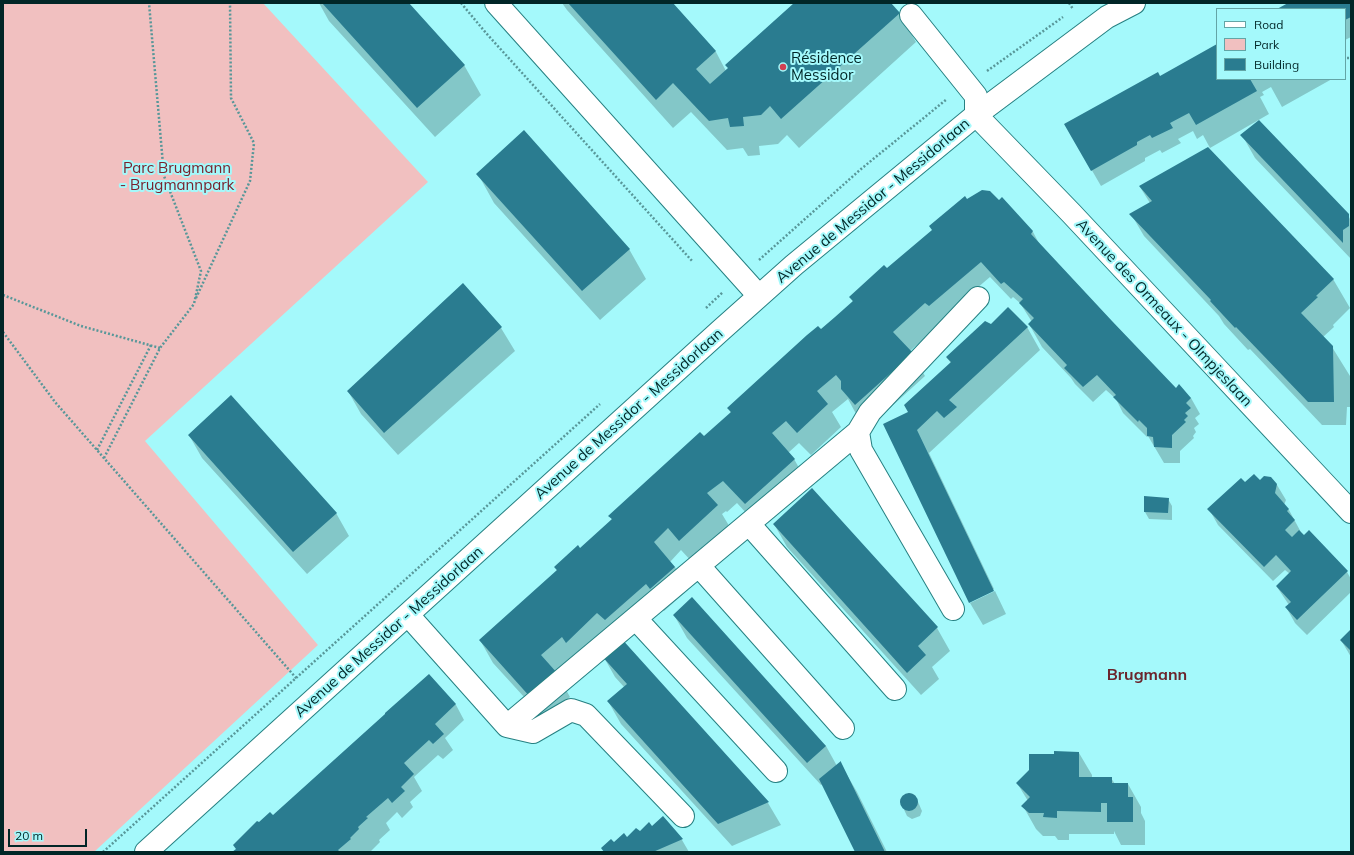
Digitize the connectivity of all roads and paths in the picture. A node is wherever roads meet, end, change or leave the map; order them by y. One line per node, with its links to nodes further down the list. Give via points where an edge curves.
1 (149, 3): 21 (path, via 164,176 201,271)
2 (230, 3): 21 (path, via 231,98 254,144 250,181)
3 (461, 3): 14 (path)
4 (496, 3): 15 (street)
5 (1069, 3): 7 (path, via 1073,9)
6 (1134, 3): 13 (street, Avenue de Messidor - Messidorlaan, via 1107,17)
7 (1078, 6)
8 (1067, 14): 12 (path)
9 (911, 15): 12 (street)
10 (1347, 58): 11 (path)
11 (1351, 58)
12 (968, 84): 13 (street, via 976,96); 15 (path, via 861,169)
13 (976, 115): 19 (street, Avenue de Messidor - Messidorlaan); 30 (street, Avenue des Ormeaux - Olmpjeslaan)
14 (694, 264)
15 (741, 276): 17 (path); 19 (street)
16 (718, 289): 17 (path)
17 (722, 293): 22 (path)
18 (3, 295): 24 (path, via 82,326)
19 (759, 296): 34 (street, Avenue de Messidor - Messidorlaan)
20 (978, 298): 27 (street, via 870,412)
21 (194, 304): 25 (path)
22 (701, 312)
23 (3, 332): 28 (path, via 55,402)
24 (151, 345): 25 (path); 28 (path)
25 (160, 348): 29 (path)
26 (600, 403): 36 (path)
27 (858, 432): 31 (street); 33 (street, via 861,450)
28 (97, 450): 29 (path)
29 (104, 458): 36 (path)
30 (1351, 512)
31 (749, 524): 32 (street); 37 (street)
32 (699, 566): 35 (street); 40 (street)
33 (953, 609)
34 (408, 615): 38 (street, Avenue de Messidor - Messidorlaan); 39 (street)
35 (636, 619): 39 (street); 41 (street)
36 (296, 678): 38 (path); 43 (path)
37 (895, 689)
38 (313, 700): 44 (street, Avenue de Messidor - Messidorlaan)
39 (508, 726): 42 (street, via 533,732 571,710 586,715)
40 (843, 728)
41 (776, 771)
42 (683, 816)
43 (103, 852)
44 (146, 852)

